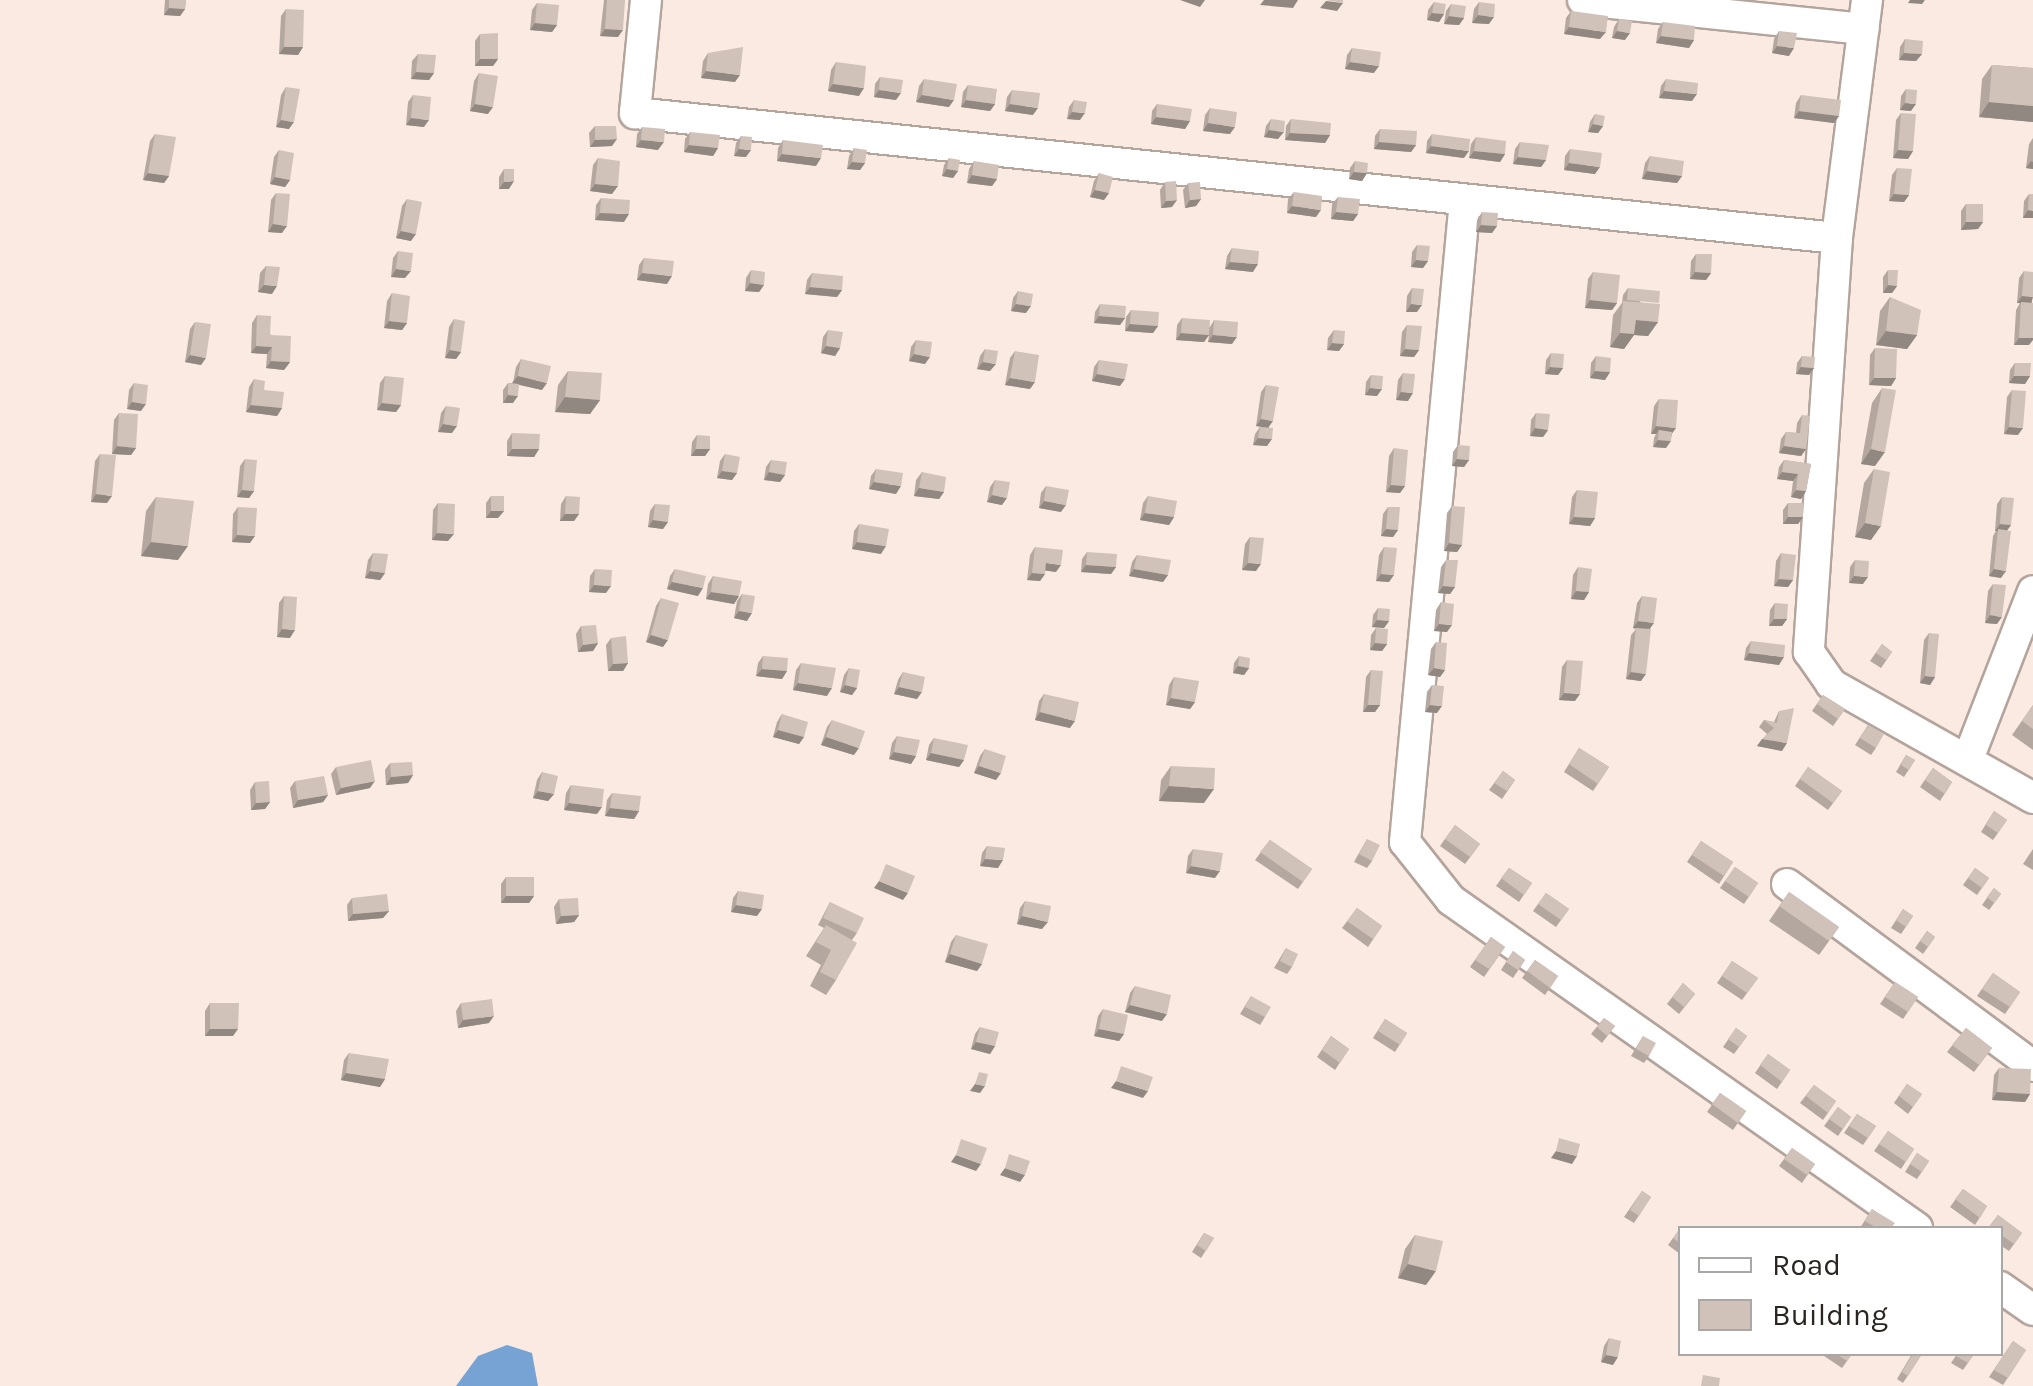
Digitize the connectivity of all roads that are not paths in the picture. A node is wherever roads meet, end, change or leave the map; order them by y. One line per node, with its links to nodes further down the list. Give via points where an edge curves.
1 (646, 0): 4 (street, via 635,113)
2 (1583, 0): 3 (street)
3 (1865, 14): 5 (street)
4 (1464, 200): 5 (street); 11 (street, via 1405,842 1452,900)
5 (1836, 238): 7 (street, via 1809,652 1831,684)
6 (2033, 591): 7 (street)
7 (1968, 759): 8 (street)
8 (2033, 798)
9 (1787, 884): 10 (street)
10 (2033, 1066)
11 (1914, 1226)
12 (2003, 1289): 13 (street)
13 (2033, 1310)

